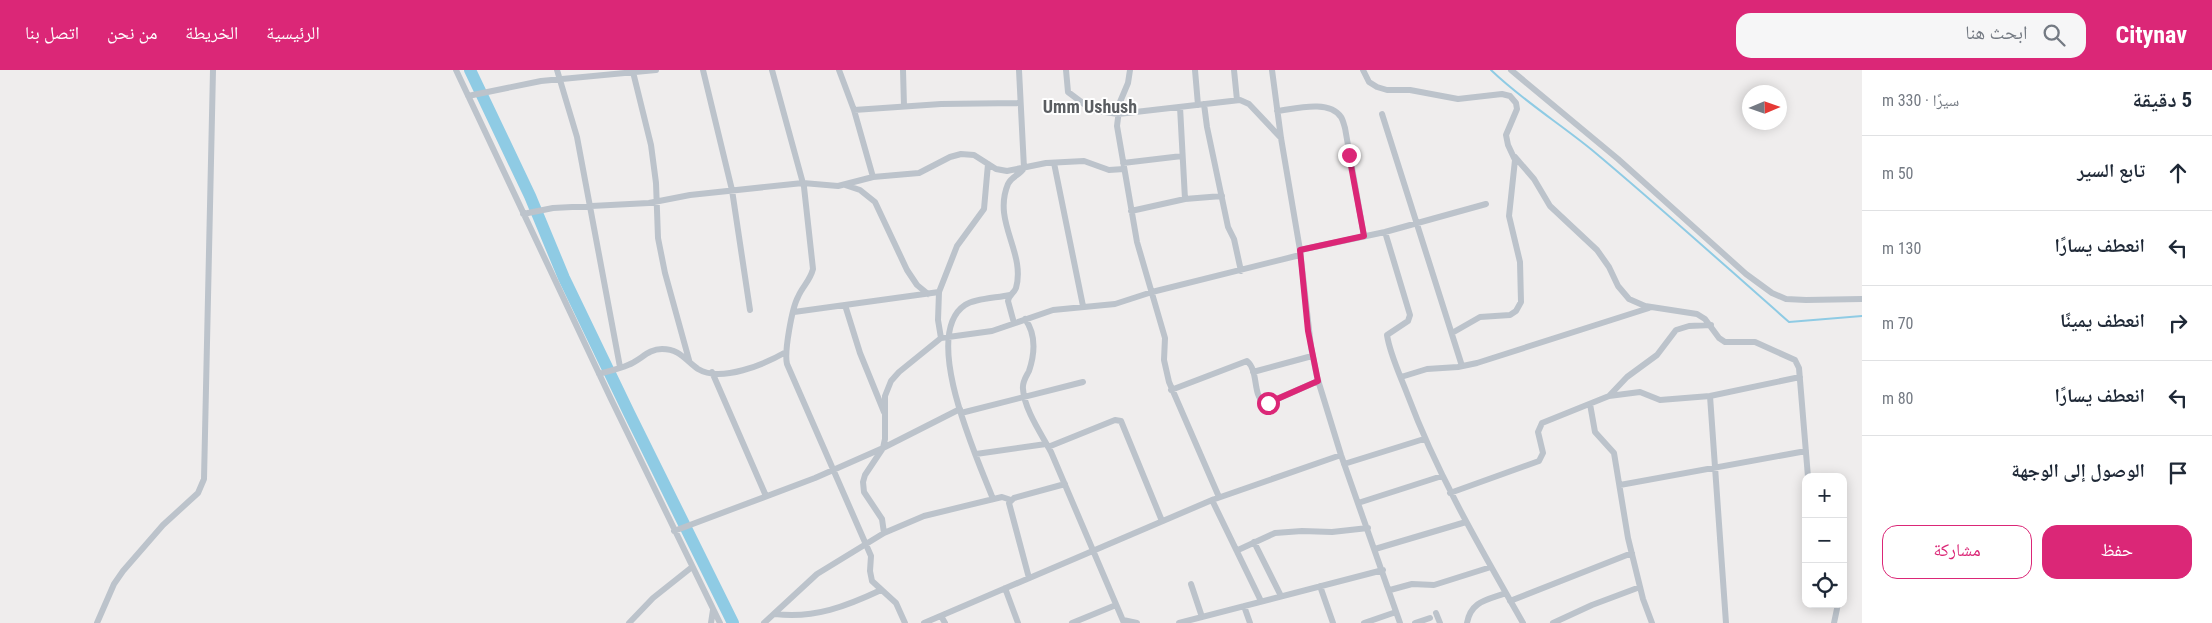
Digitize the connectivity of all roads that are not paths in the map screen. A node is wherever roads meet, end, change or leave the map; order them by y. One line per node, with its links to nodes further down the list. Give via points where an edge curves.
1 (213, 70): 142 (street, via 204,479 198,493 163,525 123,570)
2 (456, 70): 19 (street)
3 (557, 70): 18 (street)
4 (656, 70): 17 (street)
5 (703, 70): 39 (street)
6 (772, 70): 37 (street)
7 (839, 70): 25 (street)
8 (903, 70): 23 (street)
9 (1019, 70): 21 (street)
10 (1066, 70): 27 (street, via 1067,89 1072,95 1092,110)
11 (1130, 70): 27 (street)
12 (1194, 70): 22 (street)
13 (1234, 70): 20 (street)
14 (1272, 70): 26 (street)
15 (1364, 70): 31 (street, via 1373,85 1387,90 1410,90 1458,99 1498,94 1510,96 1517,109 1506,138)
16 (1510, 70): 56 (street, via 1772,293 1786,299)
17 (634, 72): 18 (street); 42 (street, via 649,135)
18 (560, 79): 19 (street); 44 (street, via 577,137)
19 (468, 96): 46 (street)
20 (1237, 100): 22 (street); 29 (street, via 1249,104)
21 (1020, 103): 23 (street); 35 (street)
22 (1201, 105): 24 (street); 40 (street)
23 (904, 106): 25 (street)
24 (1180, 107): 27 (street); 30 (street)
25 (854, 110): 36 (street)
26 (1277, 111): 29 (street); 49 (street, via 1324,107 1341,117)
27 (1118, 114): 34 (street)
28 (1382, 114): 47 (street)
29 (1281, 138): 50 (street)
30 (1182, 156): 34 (street); 41 (street)
31 (1515, 156): 59 (street, via 1550,206 1597,250 1625,295); 65 (street, via 1510,222 1520,262 1521,302 1510,315 1480,317)
32 (1054, 163): 34 (street, via 1084,161 1109,170); 35 (street); 58 (street)
33 (988, 164): 35 (street, via 1007,171); 36 (street, via 974,155 961,154 919,173); 52 (street, via 984,209 956,246)
34 (1124, 166): 45 (street)
35 (1024, 168): 55 (street, via 1010,182 1002,204 1016,266 1016,288)
36 (873, 177): 38 (street)
37 (803, 183): 38 (street, via 826,187); 39 (street); 61 (street, via 813,269 797,298)
38 (844, 185): 54 (street, via 860,190 875,202 907,270)
39 (732, 190): 42 (street); 60 (street)
40 (1222, 196): 41 (street); 51 (street)
41 (1185, 199): 45 (street)
42 (657, 202): 44 (street); 69 (street, via 658,238 665,273)
43 (1486, 204): 47 (street)
44 (590, 206): 46 (street, via 552,208); 71 (street)
45 (1132, 211): 53 (street, via 1137,242)
46 (523, 214): 74 (street)
47 (1416, 223): 48 (street); 65 (street)
48 (1385, 232): 49 (street); 75 (street, via 1410,315 1408,321 1387,335)
49 (1364, 236): 50 (street)
50 (1300, 253): 51 (street); 68 (street)
51 (1241, 271): 53 (street)
52 (939, 292): 54 (street); 66 (street, via 938,320)
53 (1152, 292): 58 (street, via 1114,304); 79 (street, via 1165,338 1165,367)
54 (928, 294): 57 (street)
55 (1010, 295): 63 (street, via 1008,304); 66 (street, via 964,305)
56 (1862, 299)
57 (845, 305): 61 (street); 85 (street)
58 (1083, 306): 62 (street, via 1053,310)
59 (1651, 307): 64 (street, via 1693,312); 70 (street)
60 (750, 310)
61 (794, 312): 67 (street)
62 (1025, 319): 63 (street); 80 (street, via 1032,330 1034,342 1023,386)
63 (1014, 323): 66 (street, via 982,334)
64 (1711, 325): 76 (street, via 1725,342 1754,342 1793,358); 81 (street, via 1676,330 1657,355 1633,371)
65 (1452, 333): 70 (street)
66 (944, 337): 84 (street); 85 (street, via 894,376 886,391)
67 (786, 352): 72 (street, via 749,369); 94 (street, via 788,367)
68 (1312, 356): 73 (street); 77 (street)
69 (689, 360): 71 (street, via 677,352 659,349); 72 (street, via 699,369)
70 (1462, 366): 75 (street, via 1427,369)
71 (620, 367): 74 (street)
72 (712, 372): 100 (street)
73 (1253, 372): 77 (street, via 1260,399 1266,404); 79 (street, via 1247,361)
74 (599, 374): 108 (street)
75 (1401, 377): 86 (street)
76 (1800, 377): 82 (street); 89 (street)
77 (1318, 381): 91 (street)
78 (1083, 382): 80 (street)
79 (1171, 390): 101 (street)
80 (1024, 396): 84 (street); 87 (street, via 1038,432)
81 (1609, 396): 82 (street, via 1640,392 1660,400); 83 (street)
82 (1710, 396): 93 (street)
83 (1590, 404): 98 (street, via 1595,432 1614,453); 99 (street, via 1542,423 1538,432 1543,453 1539,462)
84 (960, 411): 88 (street); 90 (street)
85 (885, 414): 88 (street)
86 (1424, 439): 92 (street); 96 (street)
87 (1047, 445): 90 (street); 97 (street); 105 (street, via 1120,420)
88 (882, 448): 94 (street); 109 (street, via 865,475 863,485 882,519)
89 (1806, 451): 93 (street); 95 (street)
90 (976, 454): 102 (street)
91 (1341, 455): 92 (street); 101 (street)
92 (1344, 464): 104 (street)
93 (1715, 468): 98 (street); 163 (street)
94 (833, 470): 100 (street); 111 (street)
95 (1808, 473)
96 (1442, 476): 99 (street); 104 (street)
97 (1065, 484): 103 (street); 114 (street)
98 (1620, 485): 115 (street)
99 (1450, 493): 106 (street)
100 (766, 496): 108 (street)
101 (1216, 498): 105 (street); 113 (street)
102 (993, 499): 103 (street, via 1004,497); 109 (street, via 924,516)
103 (1011, 500): 119 (street, via 1010,507)
104 (1358, 503): 107 (street)
105 (1162, 521): 114 (street)
106 (1466, 522): 112 (street); 117 (street)
107 (1368, 528): 110 (street, via 1332,532 1283,531); 112 (street)
108 (674, 531): 116 (street)
109 (884, 533): 111 (street)
110 (1254, 542): 113 (street); 127 (street)
111 (865, 545): 124 (street, via 872,559 871,578); 136 (street, via 817,574)
112 (1375, 549): 118 (street)
113 (1238, 550): 128 (street)
114 (1094, 551): 119 (street); 130 (street)
115 (1632, 553): 122 (street); 129 (street)
116 (692, 567): 133 (street); 143 (street, via 653,598)
117 (1490, 567): 125 (street, via 1434,585 1412,584); 126 (street)
118 (1383, 570): 121 (street); 125 (street)
119 (1029, 578): 123 (street)
120 (1191, 584): 138 (street)
121 (1320, 586): 127 (street); 154 (street)
122 (1640, 587): 161 (street); 162 (street)
123 (1005, 588): 137 (street); 150 (street)
124 (882, 590): 136 (street, via 821,613 802,616); 147 (street, via 896,603)
125 (1390, 590): 134 (street)
126 (1506, 593): 129 (street); 159 (street, via 1473,607)
127 (1281, 596): 128 (street)
128 (1261, 601): 131 (street)
129 (1510, 601): 160 (street)
130 (1116, 605): 140 (street); 141 (street)
131 (1244, 606): 138 (street); 153 (street)
132 (1837, 608): 164 (street)
133 (713, 610): 144 (street); 145 (street)
134 (1396, 612): 155 (street); 156 (street)
135 (1436, 613): 158 (street)
136 (775, 614): 146 (street)
137 (941, 616): 148 (street); 149 (street)
138 (1202, 617): 152 (street)
139 (1430, 618): 157 (street)
140 (1075, 622)
141 (1123, 622): 151 (street)
142 (97, 623)
143 (629, 623)
144 (711, 623)
145 (720, 623)
146 (764, 623)
147 (905, 623)
148 (924, 623)
149 (946, 623)
150 (1018, 623)
151 (1137, 623)
152 (1179, 623)
153 (1250, 623)
154 (1333, 623)
155 (1364, 623)
156 (1400, 623)
157 (1415, 623)
158 (1440, 623)
159 (1467, 623)
160 (1523, 623)
161 (1553, 623)
162 (1652, 623)
163 (1726, 623)
164 (1834, 623)

